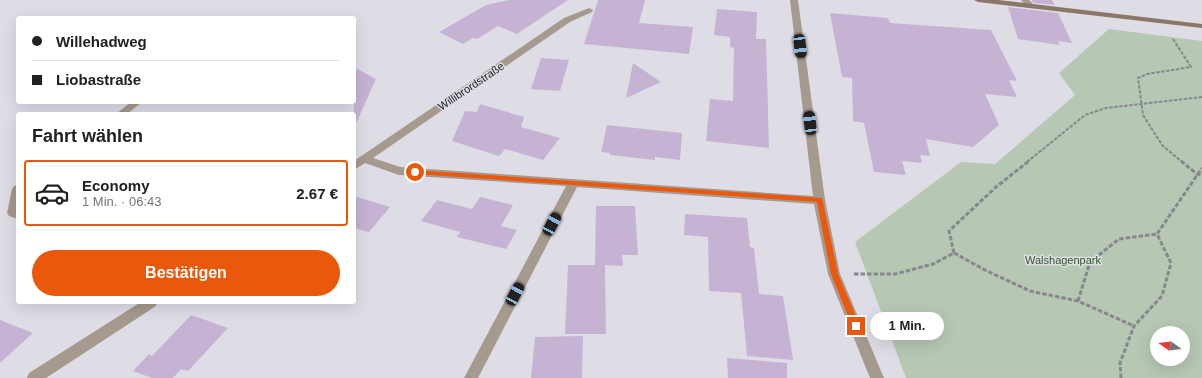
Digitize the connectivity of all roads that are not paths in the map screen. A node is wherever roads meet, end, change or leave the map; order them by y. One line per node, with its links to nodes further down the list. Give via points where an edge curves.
1 (794, 0): 11 (street)
2 (978, 0): 3 (main road)
3 (1028, 3): 5 (main road)
4 (589, 10): 8 (street, Willibrordstraße, via 567,20)
5 (1202, 26)
6 (134, 104): 7 (street)
7 (124, 112)
8 (364, 159): 9 (street, Willibrordstraße); 10 (street, via 399,171)
9 (356, 165)
10 (574, 182): 11 (street); 16 (street)
11 (820, 200): 17 (street, via 834,274)
12 (16, 201): 13 (street)
13 (16, 214)
14 (148, 304): 15 (street)
15 (34, 378)
16 (471, 378)
17 (877, 378)

